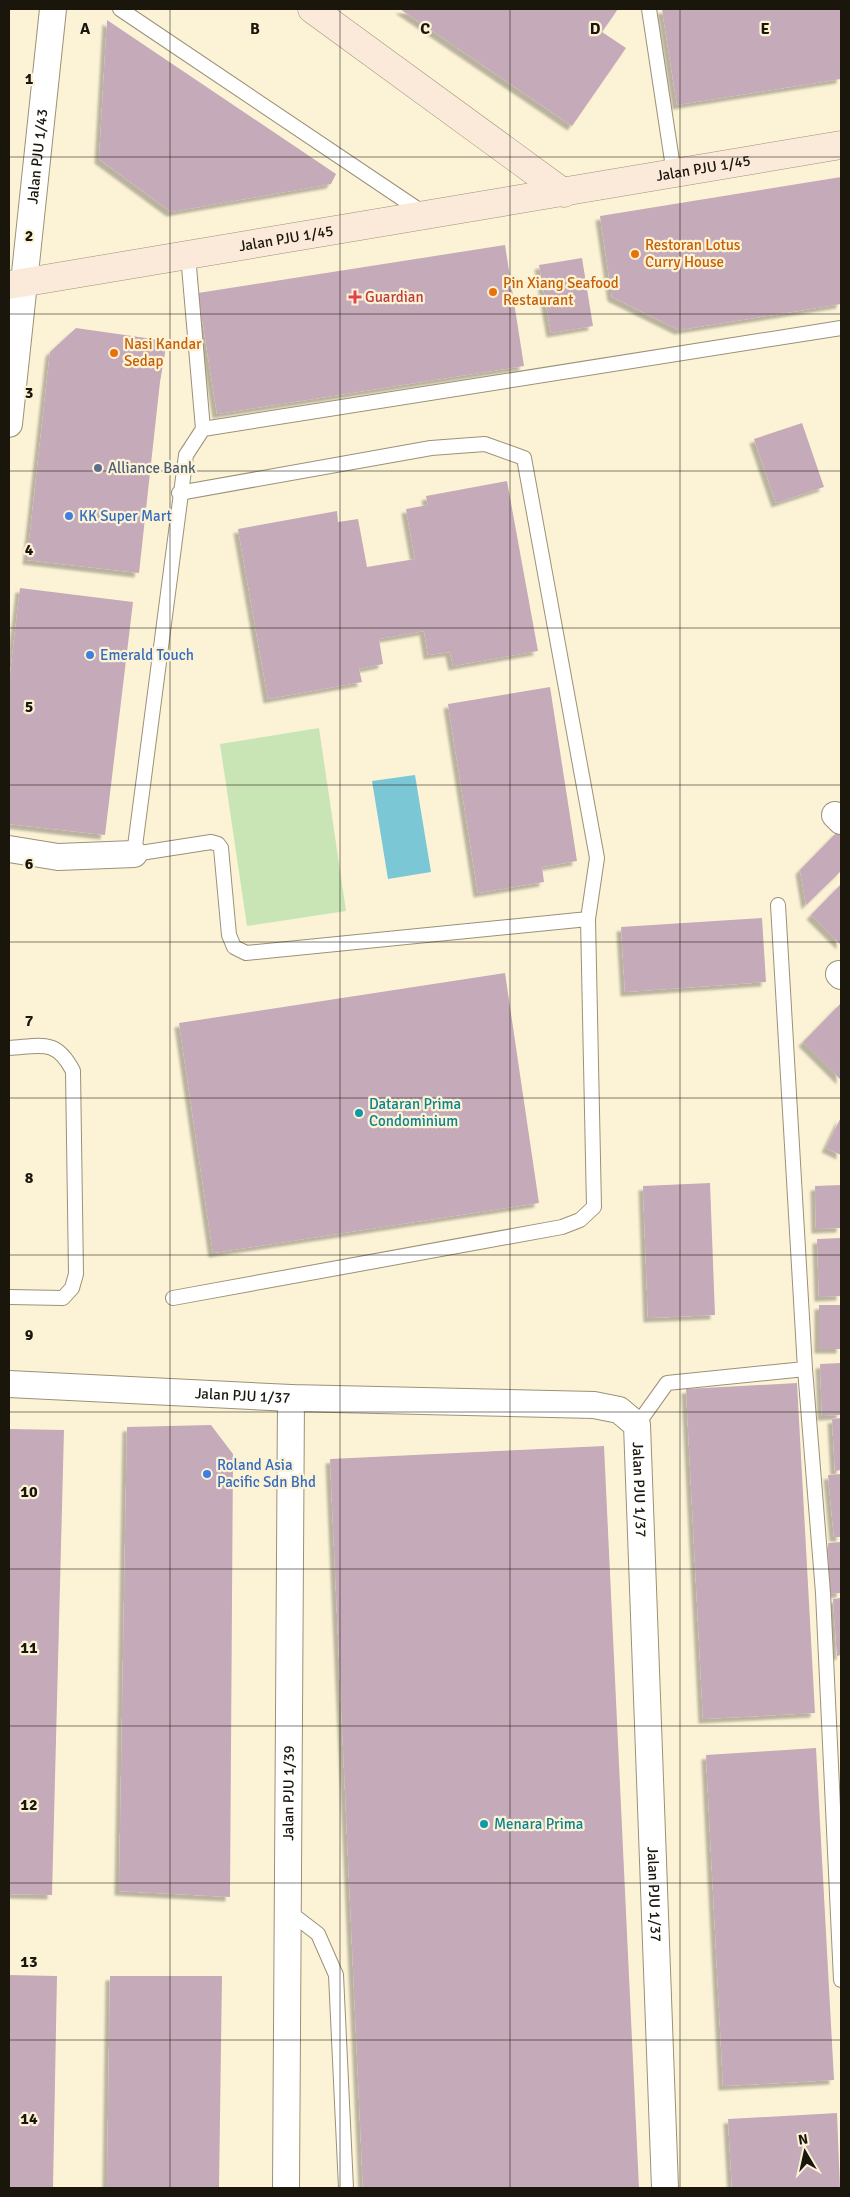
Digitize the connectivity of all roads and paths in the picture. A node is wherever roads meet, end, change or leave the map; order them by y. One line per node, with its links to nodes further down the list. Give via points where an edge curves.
1 (54, 9): 10 (street, Jalan PJU 1/43)
2 (120, 9): 8 (lane)
3 (312, 9): 7 (main road)
4 (648, 9): 6 (lane)
5 (841, 145): 6 (main road, Jalan PJU 1/45)
6 (674, 174): 7 (main road, Jalan PJU 1/45)
7 (564, 194): 8 (main road, Jalan PJU 1/45)
8 (427, 216): 9 (main road, Jalan PJU 1/45)
9 (188, 255): 10 (main road, Jalan PJU 1/45); 13 (lane)
10 (16, 284): 12 (street, Jalan PJU 1/43)
11 (841, 328): 13 (lane)
12 (9, 424)
13 (203, 429): 14 (lane, via 186,455)
14 (179, 493): 16 (lane); 18 (lane, via 431,448 485,444 524,458 597,858)
15 (9, 849): 16 (street, via 58,857)
16 (134, 854): 18 (lane, via 211,842 218,844 229,935 234,947 246,953)
17 (778, 905): 22 (lane)
18 (588, 919): 21 (lane, via 594,1207 580,1220 562,1227)
19 (9, 1048): 20 (lane, via 50,1046 65,1056 73,1071 76,1274 72,1288 63,1298)
20 (9, 1296)
21 (173, 1298)
22 (805, 1369): 25 (lane, via 667,1383); 27 (lane, via 823,1593)
23 (9, 1384): 24 (street, Jalan PJU 1/37)
24 (291, 1398): 25 (street, Jalan PJU 1/37, via 594,1405 619,1410); 26 (street, Jalan PJU 1/39)
25 (637, 1425): 30 (street, Jalan PJU 1/37)
26 (288, 1911): 28 (street, Jalan PJU 1/39); 29 (lane, via 318,1934 336,1975)
27 (841, 1980)
28 (286, 2188)
29 (346, 2188)
30 (665, 2188)

